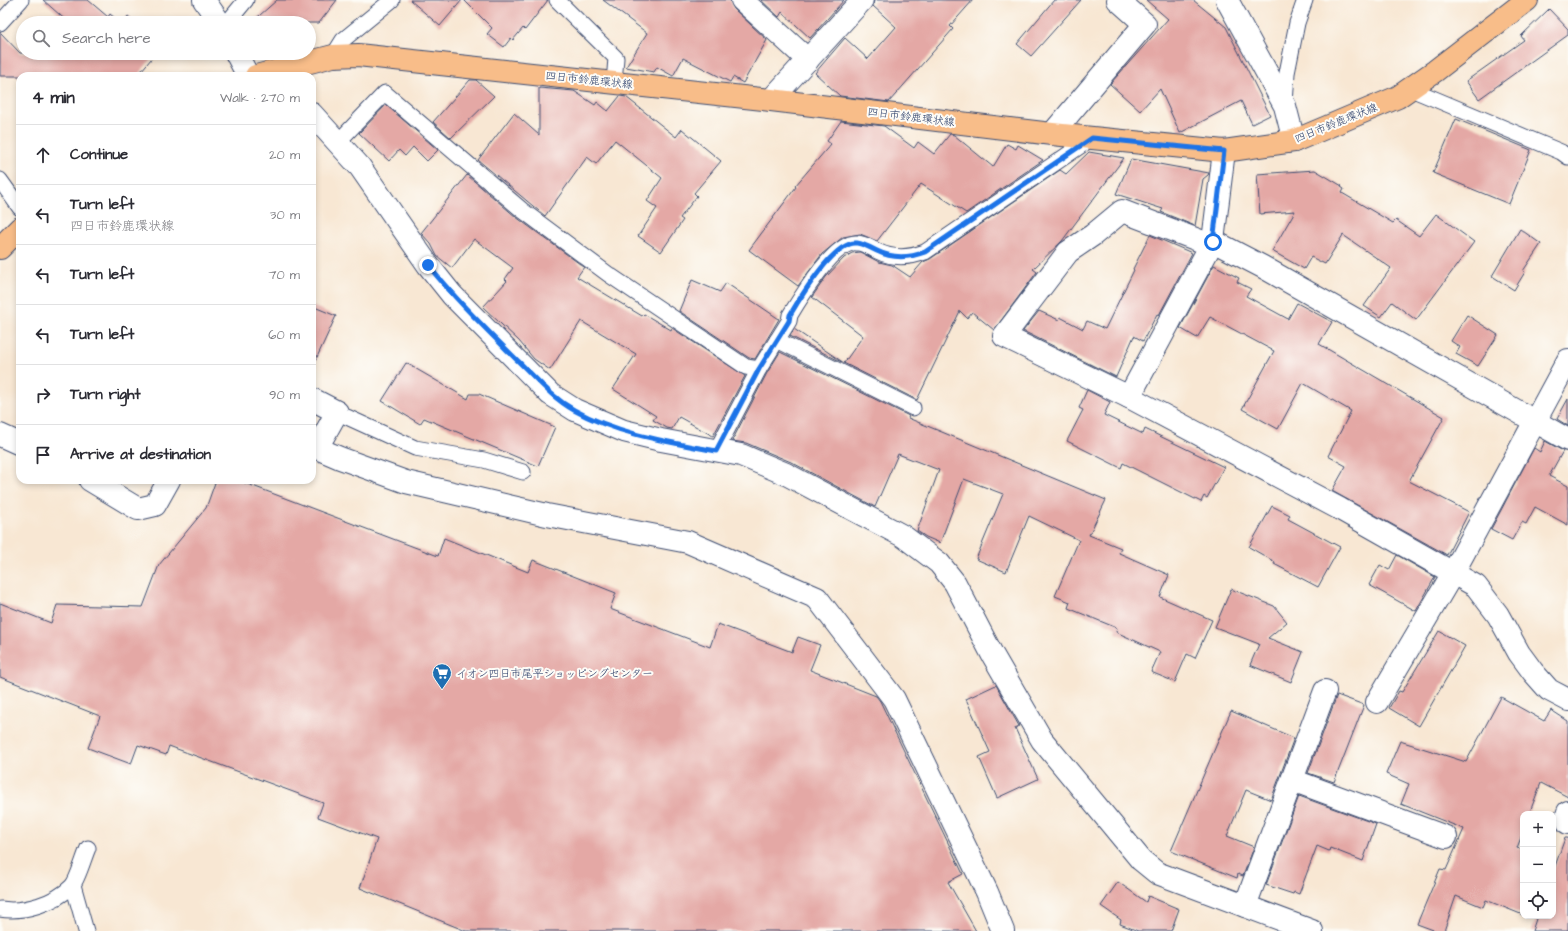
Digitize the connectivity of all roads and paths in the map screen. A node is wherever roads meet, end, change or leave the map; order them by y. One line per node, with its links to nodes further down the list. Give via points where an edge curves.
1 (21, 0): 14 (lane)
2 (204, 0): 12 (street)
3 (246, 0): 13 (lane)
4 (392, 0): 15 (lane, via 343,40)
5 (557, 0): 20 (lane, via 616,58)
6 (742, 0): 17 (street)
7 (862, 0): 17 (street)
8 (1118, 0): 25 (street, via 1145,24)
9 (1227, 0): 23 (street)
10 (1305, 0): 23 (lane, via 1286,73)
11 (1527, 0): 21 (main road, 四日市鈴鹿環状線)
12 (215, 16)
13 (233, 16)
14 (0, 23)
15 (332, 56): 19 (main road, 四日市鈴鹿環状線); 20 (main road, 四日市鈴鹿環状線, via 358,55)
16 (240, 60): 18 (street)
17 (808, 60): 22 (street)
18 (246, 72)
19 (278, 72)
20 (614, 83): 22 (main road, 四日市鈴鹿環状線)
21 (1411, 89): 27 (main road, 四日市鈴鹿環状線, via 1398,97); 30 (lane)
22 (771, 100): 25 (main road, 四日市鈴鹿環状線)
23 (1285, 106): 27 (street)
24 (316, 118): 28 (street)
25 (1052, 134): 26 (main road, 四日市鈴鹿環状線)
26 (1092, 138): 29 (main road, 四日市鈴鹿環状線); 36 (lane, via 925,252 903,257 885,255 863,244 851,243 839,251 814,276)
27 (1294, 141): 29 (main road, 四日市鈴鹿環状線)
28 (338, 142): 38 (lane, via 385,93 486,180 608,274 746,367); 49 (street, via 360,167 452,295 550,394 575,410 624,431)
29 (1224, 151): 34 (street)
30 (1566, 151)
31 (0, 180): 32 (lane)
32 (16, 202)
33 (16, 232): 35 (main road)
34 (1212, 243): 39 (street); 39 (street, via 1122,212 1068,252 1004,336); 43 (street, via 1264,267)
35 (0, 248)
36 (777, 340): 38 (lane); 41 (lane)
37 (1568, 360): 43 (street)
38 (759, 369): 49 (lane)
39 (1129, 397): 53 (street, via 1340,509)
40 (316, 401): 42 (street)
41 (913, 408)
42 (342, 415): 47 (street); 50 (lane, via 415,448 484,460)
43 (1534, 422): 45 (street); 53 (street)
44 (0, 435): 46 (street)
45 (1568, 440)
46 (16, 442)
47 (316, 445)
48 (316, 448): 66 (street, via 406,482 547,516 688,542 817,598 894,699 987,892)
49 (716, 451): 63 (street, via 741,456 786,474 903,536 939,563 955,583 992,654 1042,740 1141,860 1157,873)
50 (523, 472)
51 (97, 484): 52 (street, via 138,509 155,505)
52 (167, 484)
53 (1453, 573): 55 (street, via 1476,586 1498,614 1519,653 1533,672 1549,690); 56 (street)
54 (1325, 691): 57 (street)
55 (1568, 700)
56 (1377, 702)
57 (1292, 780): 60 (street); 63 (street)
58 (1568, 812): 59 (street)
59 (1568, 823)
60 (1446, 837)
61 (88, 848): 62 (lane)
62 (73, 885): 64 (lane, via 53,900 13,911); 65 (lane)
63 (1245, 906): 67 (street)
64 (0, 909)
65 (86, 931)
66 (1003, 931)
67 (1312, 931)

